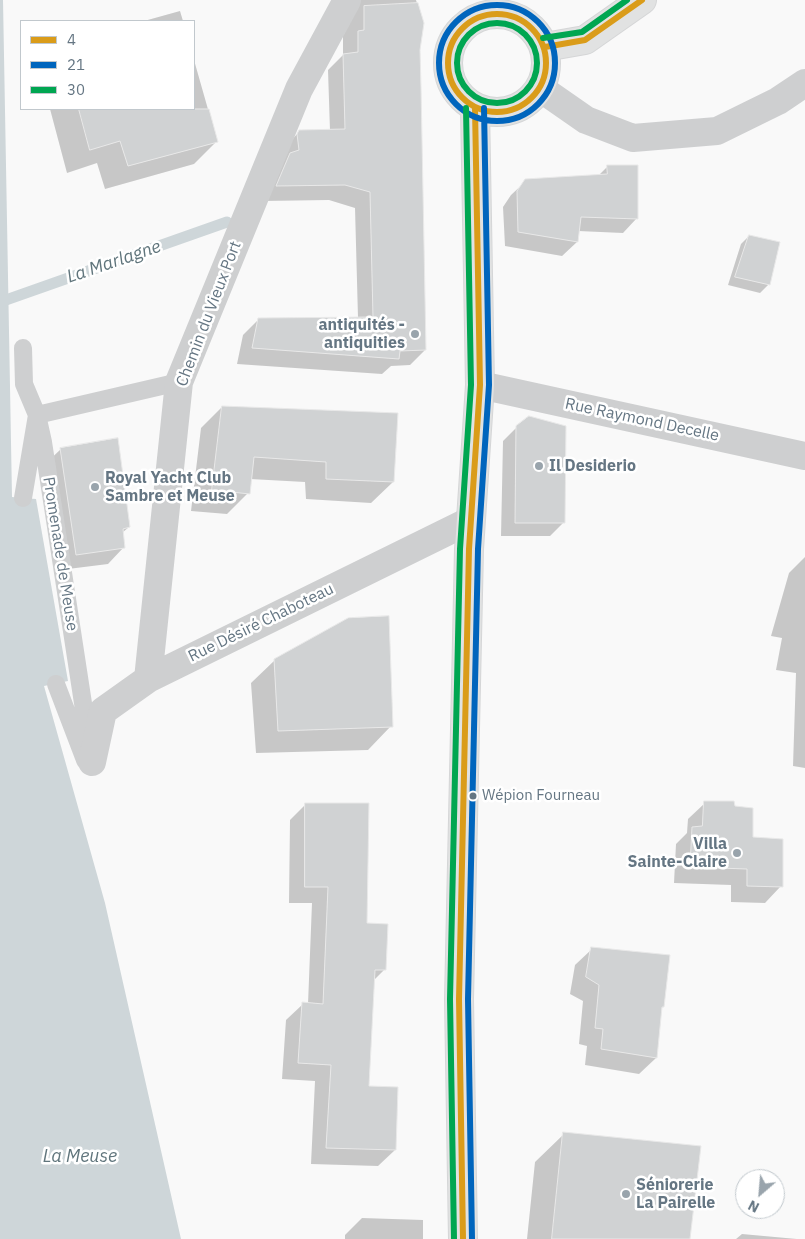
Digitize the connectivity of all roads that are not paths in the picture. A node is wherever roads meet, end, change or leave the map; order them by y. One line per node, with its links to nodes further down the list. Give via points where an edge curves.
1 (347, 0): 9 (street, Chemin du Vieux Port, via 299,89)
2 (642, 0): 4 (main road, via 585,40)
3 (475, 8): 4 (main road, via 503,13 529,24); 7 (main road, via 454,36 446,62 454,89)
4 (545, 47): 6 (main road, via 547,68)
5 (805, 82): 6 (street, via 778,101 717,131 633,138 586,120)
6 (540, 88): 7 (main road, via 523,106 499,113)
7 (475, 108): 10 (main road)
8 (23, 348): 11 (lane, Promenade de Meuse, via 24,384)
9 (179, 382): 11 (lane); 15 (street, Chemin du Vieux Port)
10 (480, 385): 12 (street, Rue Raymond Decelle); 14 (main road)
11 (37, 415): 13 (lane); 17 (lane, Promenade de Meuse)
12 (805, 456)
13 (23, 498)
14 (471, 520): 15 (street, Rue Désiré Chaboteau); 18 (main road, via 459,1000)
15 (148, 679): 17 (street, Rue Désiré Chaboteau, via 103,711)
16 (56, 684): 17 (lane, via 85,760)
17 (92, 762)
18 (463, 1239)

